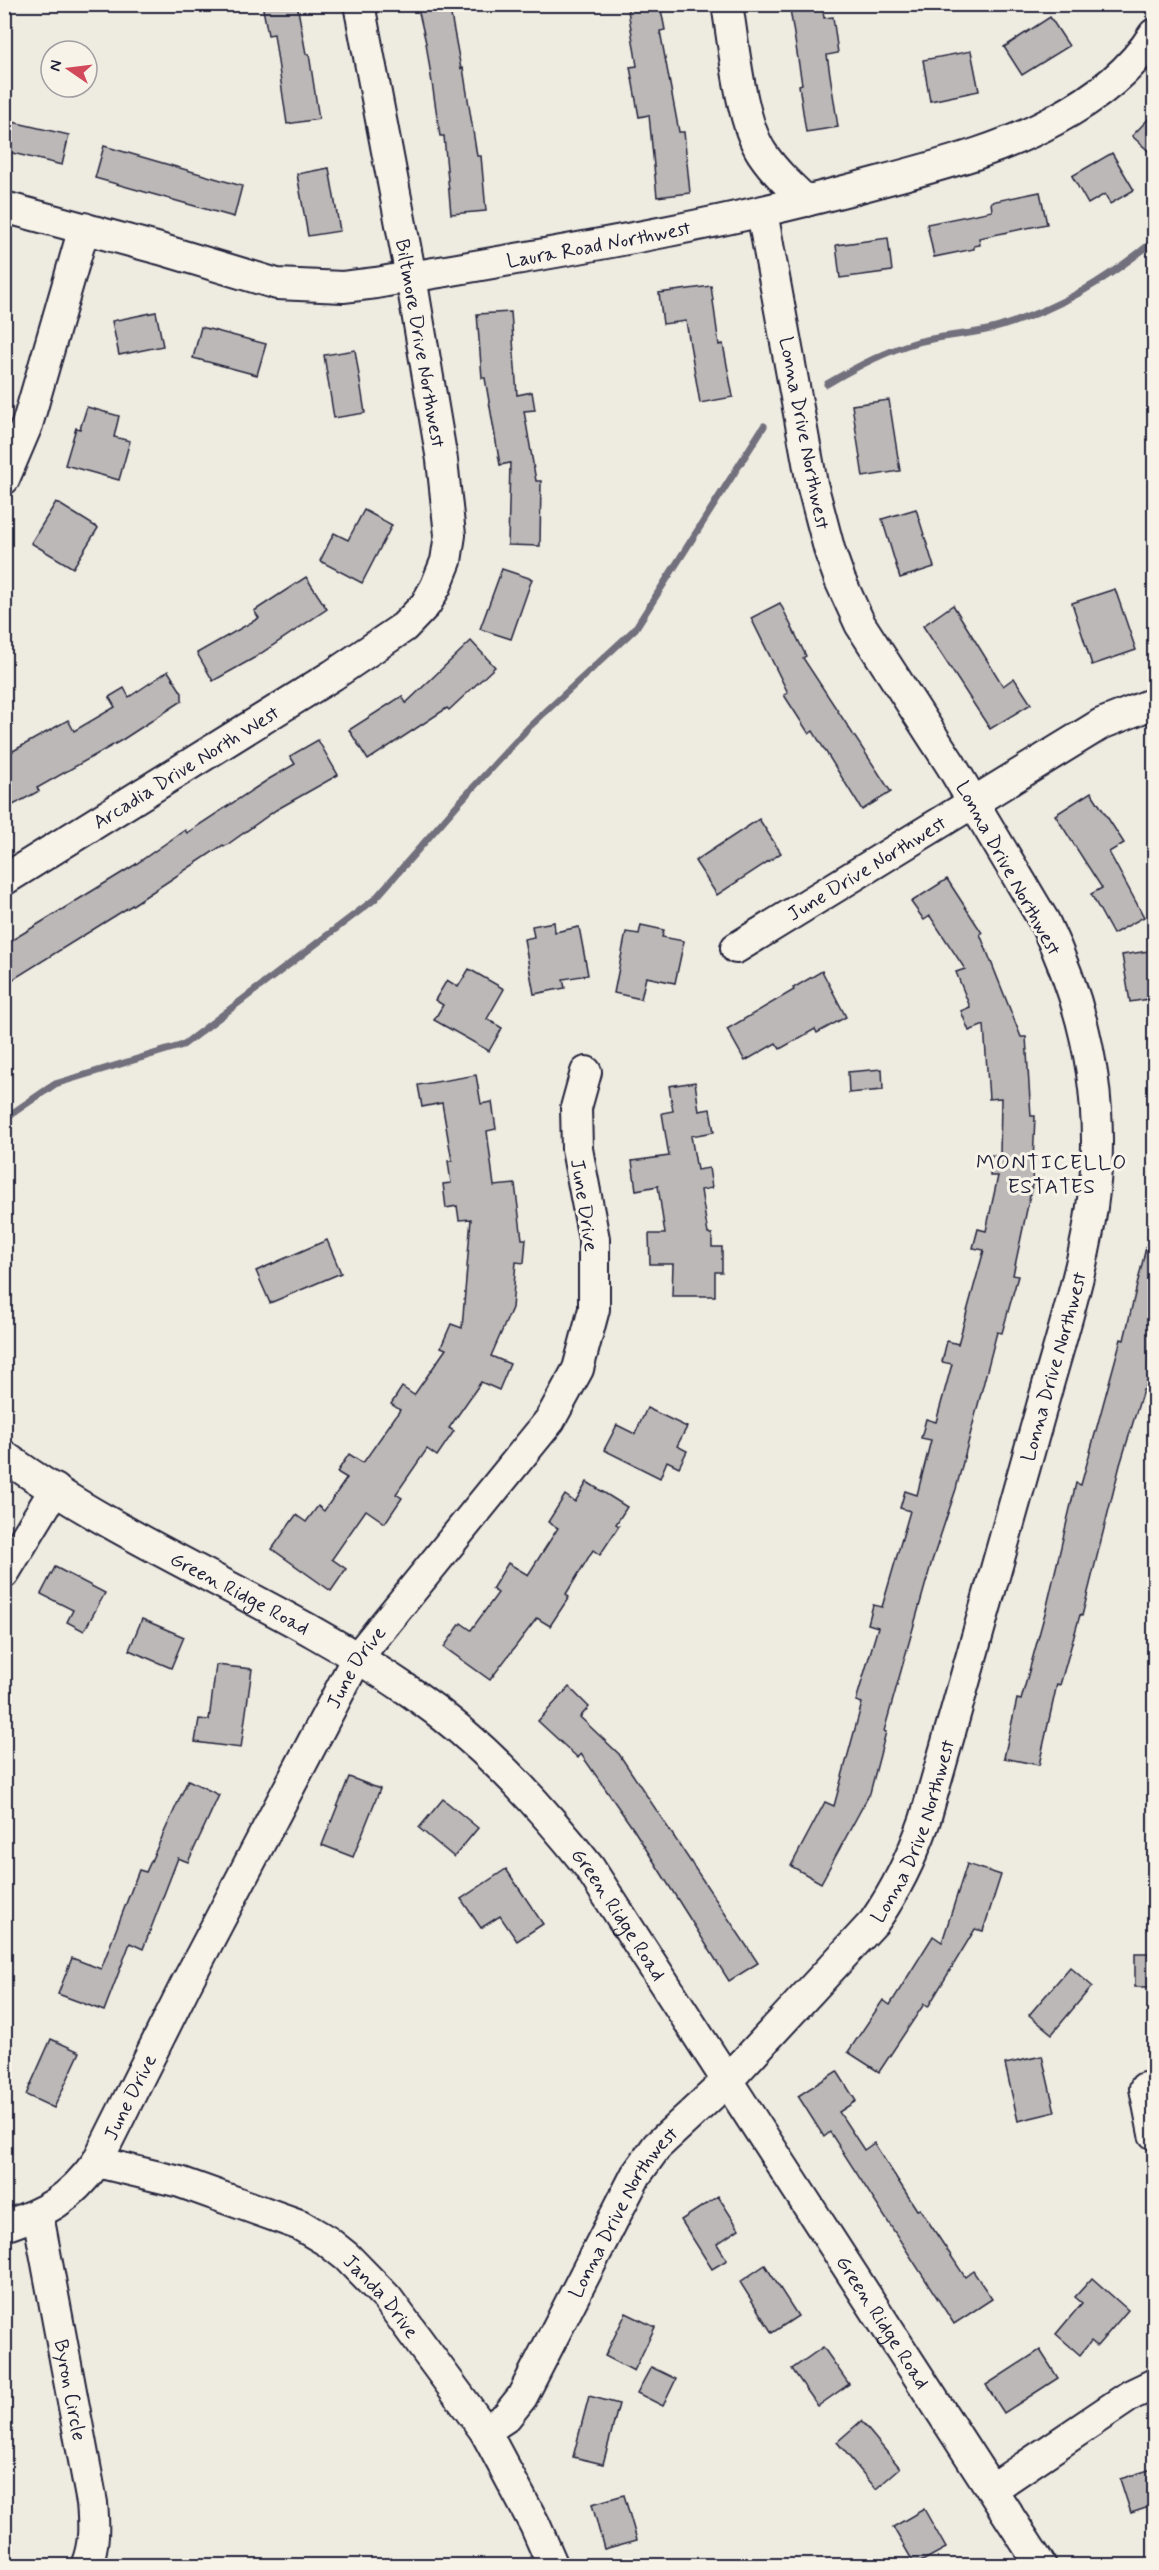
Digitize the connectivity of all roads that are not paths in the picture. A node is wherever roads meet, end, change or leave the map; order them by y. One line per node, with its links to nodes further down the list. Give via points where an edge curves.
1 (360, 4): 8 (street, Biltmore Drive Northwest)
2 (727, 4): 4 (street, via 750,128 761,152)
3 (1155, 34): 4 (street, Laura Road Northwest, via 1118,78 1052,122 1014,140 926,169)
4 (806, 201): 6 (street, Laura Road Northwest)
5 (4, 207): 7 (street, Laura Road Northwest)
6 (762, 212): 8 (street, Laura Road Northwest); 12 (street, Lonna Drive Northwest, via 812,484 833,561 860,624)
7 (84, 228): 8 (street, Laura Road Northwest, via 277,284 343,287); 9 (street, via 27,426)
8 (411, 277): 10 (street, Biltmore Drive Northwest, via 442,460 450,535 446,561 426,604 404,627)
9 (4, 479)
10 (367, 652): 13 (street, Arcadia Drive North West)
11 (1155, 703): 12 (street, June Drive Northwest, via 1101,724)
12 (973, 802): 14 (street, June Drive Northwest); 20 (street, Lonna Drive Northwest, via 1052,938 1074,992 1084,1030 1094,1089 1097,1140 1095,1192 1087,1243 912,1859 874,1922)
13 (4, 879)
14 (736, 948)
15 (586, 1072): 19 (street, June Drive, via 576,1108 577,1149 594,1239 594,1309 578,1369 550,1420)
16 (4, 1456): 17 (street, Green Ridge Road)
17 (55, 1489): 18 (street); 19 (street, Green Ridge Road, via 131,1536)
18 (4, 1573)
19 (357, 1658): 20 (street, Green Ridge Road, via 413,1694 474,1741 551,1819 589,1867); 23 (street, June Drive)
20 (727, 2080): 27 (street, Lonna Drive Northwest, via 662,2141 636,2175 522,2397 506,2416); 28 (street, Green Ridge Road)
21 (1145, 2088): 22 (street)
22 (1155, 2134)
23 (97, 2162): 24 (street, June Drive, via 62,2201); 27 (street, Janda Drive, via 180,2182 300,2225 327,2241 387,2298)
24 (38, 2215): 25 (street, June Drive); 29 (street, Byron Circle, via 92,2503 92,2551)
25 (4, 2226)
26 (1155, 2384): 28 (street, via 1131,2395)
27 (485, 2431): 30 (street, Janda Drive)
28 (992, 2489): 31 (street, Green Ridge Road)
29 (86, 2565)
30 (553, 2565)
31 (1041, 2565)

